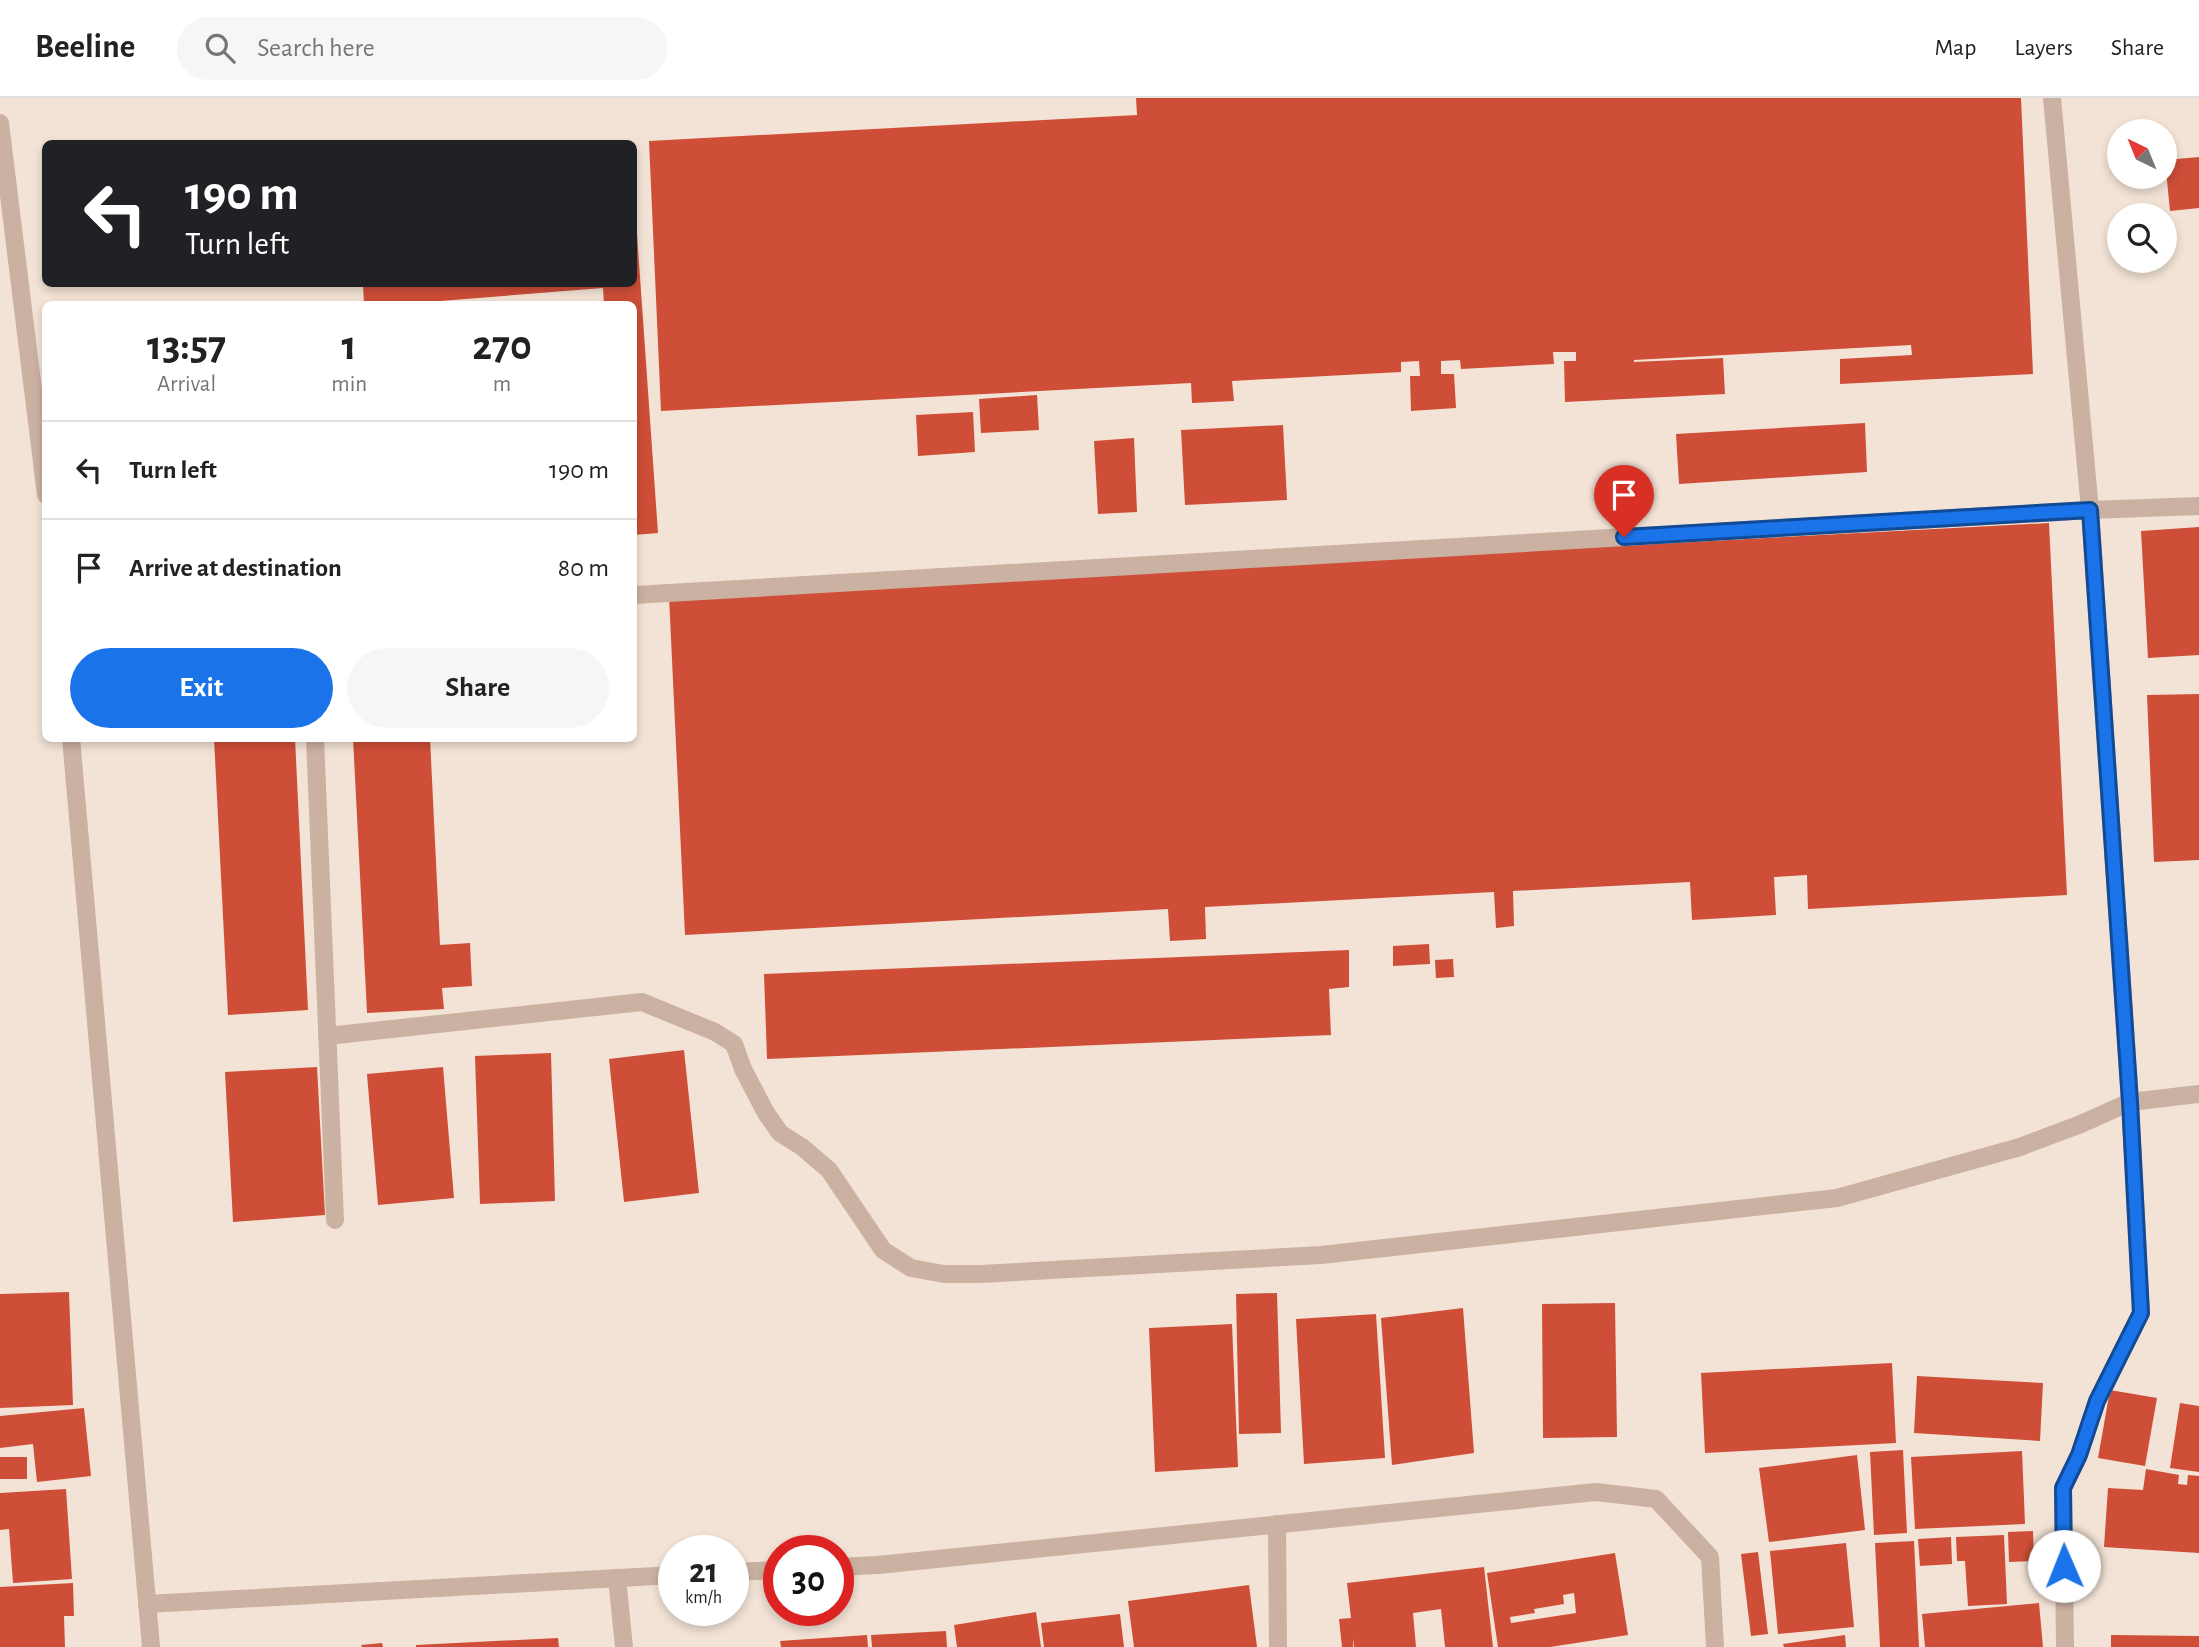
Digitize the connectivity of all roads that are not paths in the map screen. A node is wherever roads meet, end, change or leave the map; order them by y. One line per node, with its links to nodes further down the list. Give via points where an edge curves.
1 (2052, 98): 5 (street)
2 (0, 122): 3 (street)
3 (42, 463)
4 (2199, 506): 5 (street)
5 (2090, 510): 6 (street); 11 (street)
6 (637, 595)
7 (71, 742): 17 (street)
8 (315, 742): 9 (street)
9 (327, 1036): 11 (street, via 642,1002 734,1044 780,1133 829,1170 883,1250 911,1268 944,1274 1321,1255 1837,1198 2020,1147); 12 (street)
10 (2199, 1094): 11 (street)
11 (2130, 1102): 22 (street, via 2141,1313 2097,1401 2063,1488)
12 (335, 1220)
13 (1278, 1524): 14 (street); 20 (street); 21 (street, via 1596,1492 1656,1499 1710,1557)
14 (854, 1566)
15 (658, 1576): 16 (street)
16 (617, 1578): 17 (street); 19 (street)
17 (147, 1604): 18 (street)
18 (151, 1647)
19 (624, 1647)
20 (1278, 1647)
21 (1716, 1647)
22 (2065, 1647)

